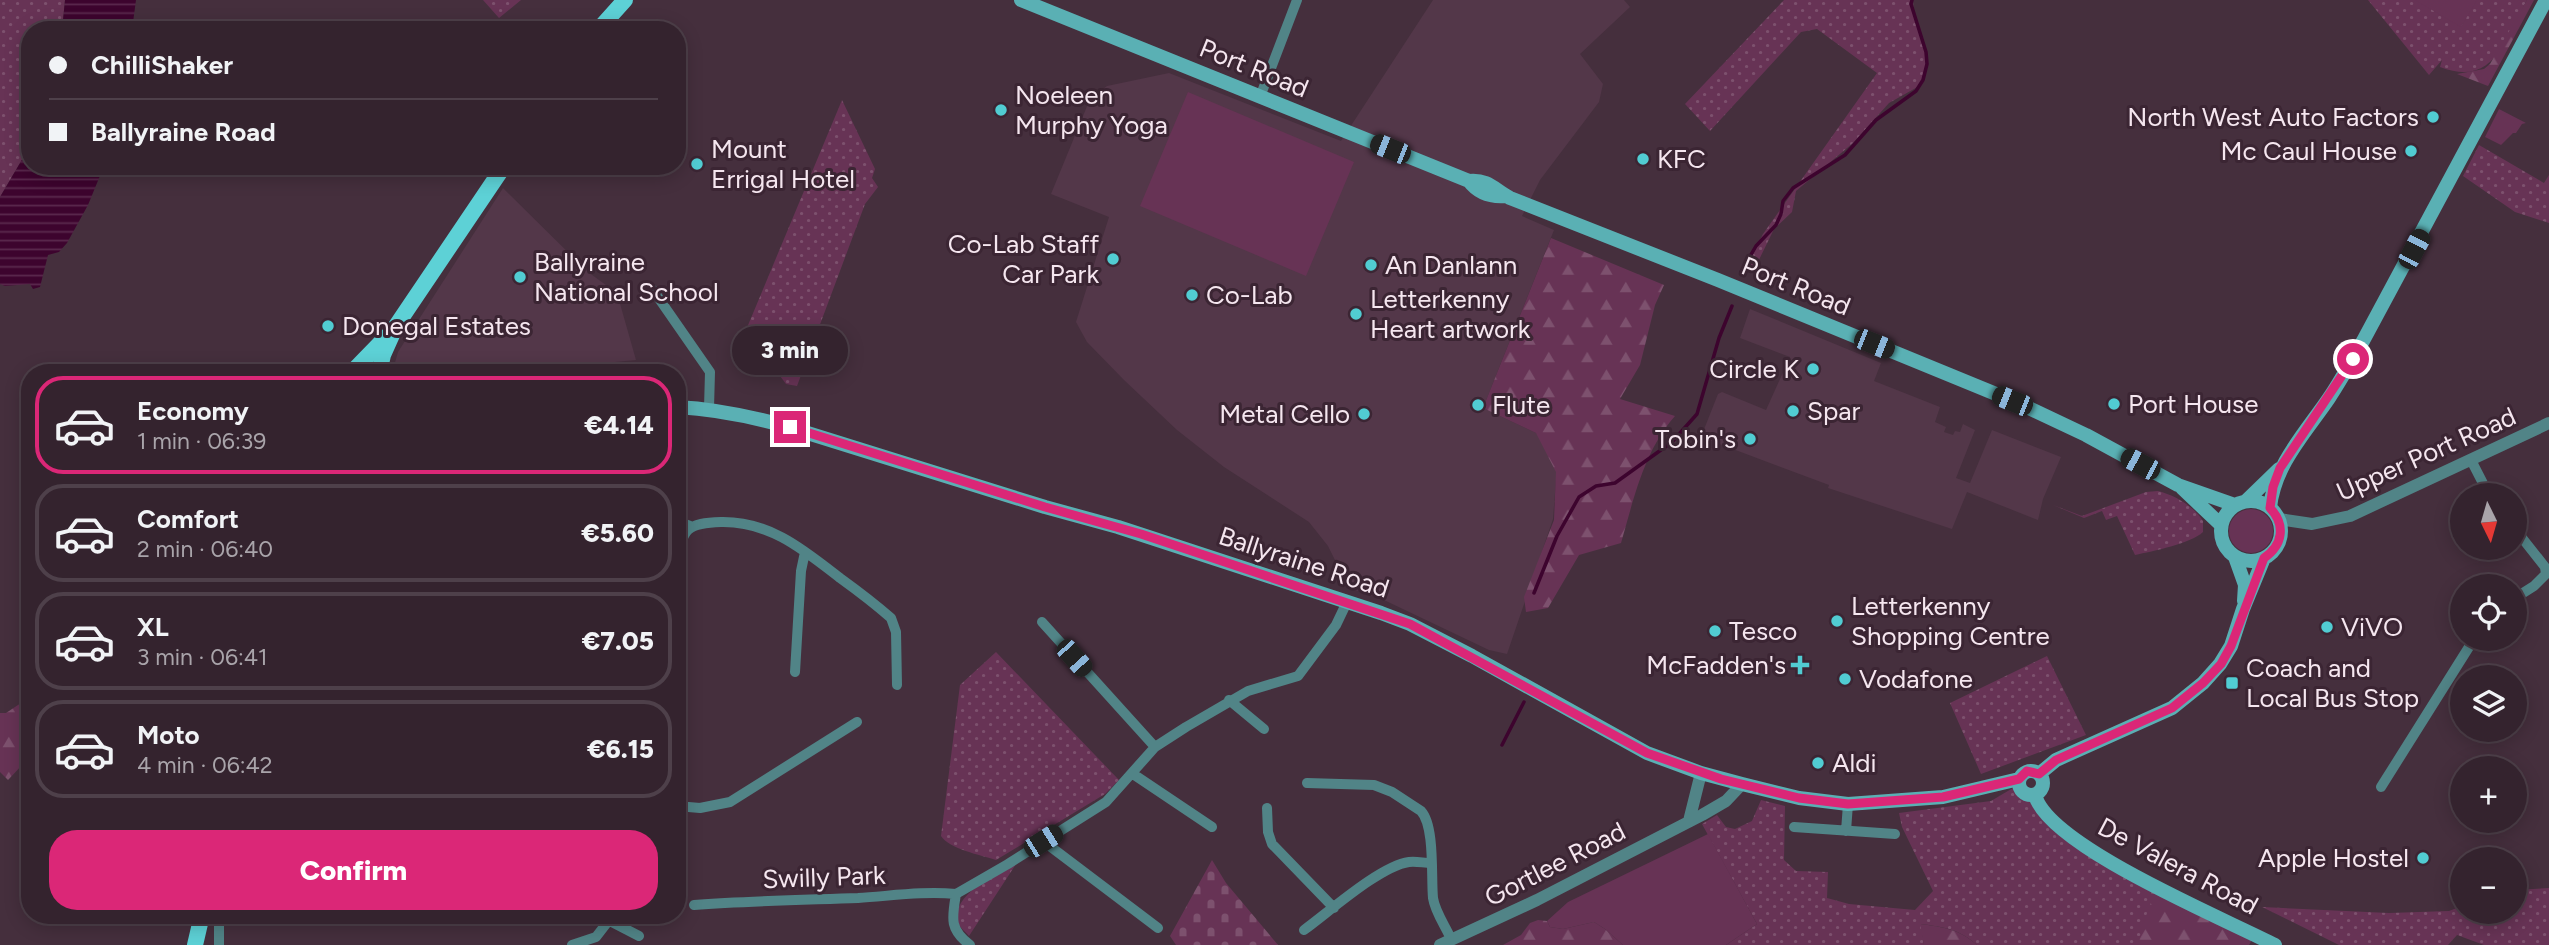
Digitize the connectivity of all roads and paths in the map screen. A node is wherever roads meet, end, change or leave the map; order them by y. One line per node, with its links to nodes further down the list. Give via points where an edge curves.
1 (625, 0): 6 (main road)
2 (1021, 0): 5 (main road, Port Road)
3 (1297, 0): 7 (street)
4 (2546, 0): 17 (main road, via 2363,341)
5 (1050, 6): 7 (main road, Port Road)
6 (606, 21)
7 (1260, 97): 19 (main road, Port Road, via 1469,181 1493,197 1505,196 2018,403)
8 (497, 175): 10 (main road)
9 (653, 290): 14 (street, via 710,372)
10 (396, 326): 11 (main road); 12 (main road)
11 (360, 364)
12 (380, 364)
13 (686, 407): 14 (main road, Ballyraine Road)
14 (709, 408): 31 (main road, Ballyraine Road, via 790,427)
15 (2549, 423): 16 (street, Upper Port Road)
16 (2471, 460): 18 (street); 21 (street, Upper Port Road, via 2350,516 2312,524)
17 (2280, 468): 20 (main road); 21 (main road, via 2273,487)
18 (2482, 483)
19 (2178, 485): 20 (main road, Port Road); 23 (main road, Port Road)
20 (2241, 503): 21 (main road, via 2258,501); 23 (main road, via 2225,514)
21 (2274, 513): 29 (main road, via 2281,528 2280,540)
22 (686, 524): 24 (street)
23 (2221, 525): 28 (main road, via 2224,545)
24 (690, 526): 25 (street); 27 (street, via 719,522 755,526 777,533)
25 (686, 534)
26 (2527, 544): 30 (street, via 2546,574)
27 (805, 552): 35 (street); 36 (street, via 891,618 896,632)
28 (2235, 557): 29 (main road); 32 (main road, via 2245,585)
29 (2264, 558): 32 (main road)
30 (2527, 590)
31 (1347, 602): 37 (street, via 1336,625 1298,676); 41 (main road, Ballyraine Road, via 1410,624 1647,753)
32 (2243, 609): 43 (main road, via 2225,656 2189,696 2158,716 2056,760)
33 (1042, 622): 40 (street)
34 (2466, 651): 47 (street)
35 (794, 671)
36 (897, 685)
37 (1229, 700): 39 (street); 40 (street)
38 (856, 722): 50 (street, via 730,802)
39 (1264, 729)
40 (1155, 747): 42 (street)
41 (1701, 773): 46 (main road, Ballyraine Road); 52 (street)
42 (1133, 774): 53 (street); 57 (street, via 1106,802)
43 (2039, 774): 44 (main road, via 2027,771); 48 (main road, via 2043,783)
44 (2019, 779): 48 (main road, via 2022,792); 49 (main road, Ballyraine Road, via 1943,797)
45 (1307, 783): 58 (street, via 1374,785 1392,792 1425,815)
46 (1742, 784): 49 (main road, Ballyraine Road); 52 (street, Gortlee Road, via 1726,801)
47 (2381, 787)
48 (2035, 795): 74 (main road, De Valera Road, via 2041,809 2070,836 2113,864)
49 (1848, 804): 55 (street)
50 (686, 807)
51 (1267, 808): 61 (street, via 1272,844)
52 (1689, 821): 69 (street, Gortlee Road, via 1537,901)
53 (1212, 827)
54 (1794, 827): 55 (street)
55 (1846, 831): 56 (street)
56 (1895, 834)
57 (1043, 841): 59 (street); 66 (street)
58 (1431, 863): 61 (street, via 1408,862); 69 (street, via 1435,904)
59 (956, 894): 60 (street, Swilly Park, via 925,891); 73 (street, via 954,926 957,935)
60 (694, 905)
61 (1334, 908): 67 (street)
62 (200, 924): 70 (main road)
63 (219, 924): 71 (street)
64 (607, 924): 72 (street, via 596,937)
65 (621, 924): 68 (street)
66 (1158, 928)
67 (1304, 930)
68 (639, 936)
69 (1446, 942)
70 (195, 945)
71 (219, 945)
72 (572, 945)
73 (970, 945)
74 (2275, 945)

